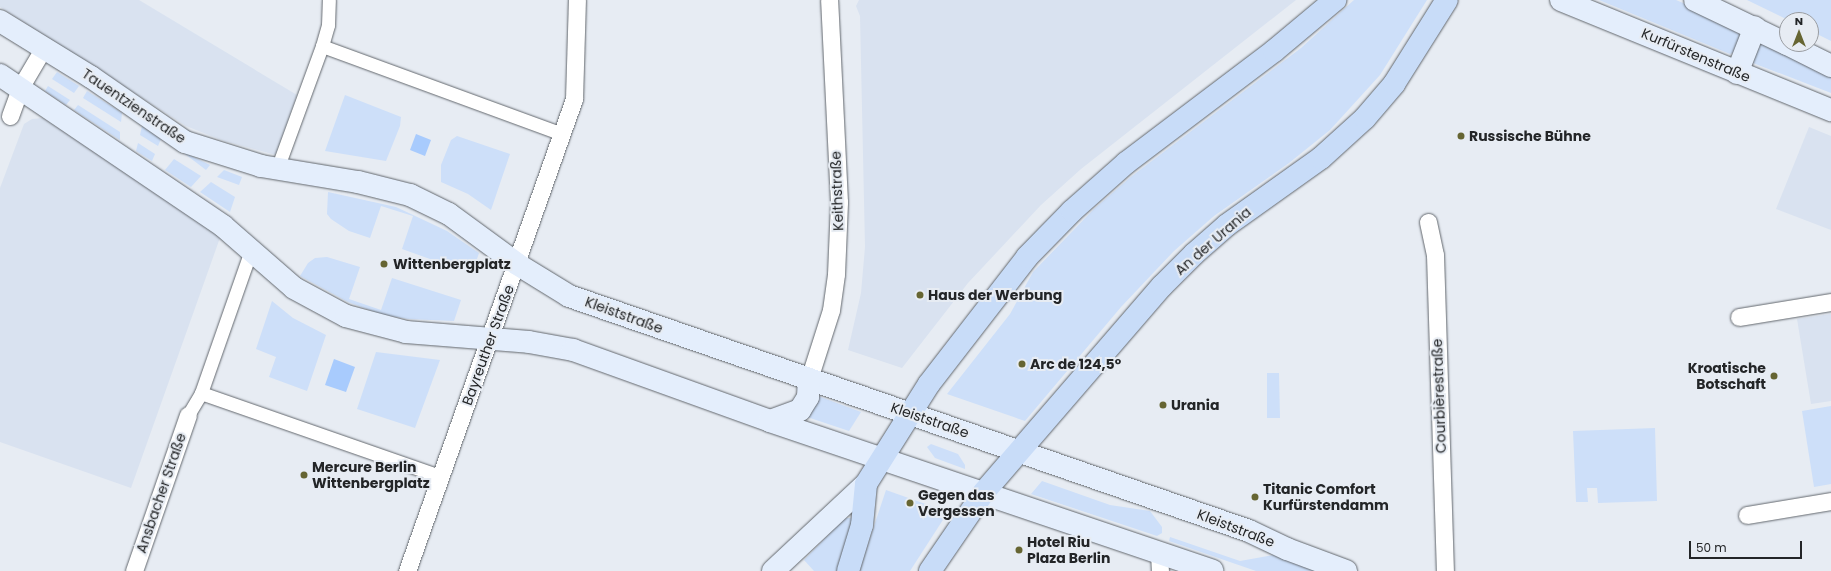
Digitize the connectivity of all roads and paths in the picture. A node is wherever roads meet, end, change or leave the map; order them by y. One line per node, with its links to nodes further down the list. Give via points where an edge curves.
1 (329, 0): 12 (street, via 328,25)
2 (577, 0): 21 (street, Bayreuther Straße, via 574,99)
3 (829, 0): 29 (street, Keithstraße, via 838,202 836,274 831,310)
4 (1335, 0): 31 (main road, via 1274,51 1126,163 1072,211 1027,257 929,384)
5 (1448, 0): 34 (main road, An der Urania, via 1391,89 1365,118 1321,158 1251,206 1194,254 1122,331)
6 (1561, 0): 8 (main road, Kurfürstenstraße)
7 (1695, 0): 10 (main road)
8 (1588, 5): 16 (main road, Kurfürstenstraße)
9 (0, 21): 13 (main road, Tauentzienstraße)
10 (1755, 27): 11 (main road); 16 (main road)
11 (1779, 40)
12 (322, 46): 21 (street); 22 (street)
13 (43, 49): 18 (street); 22 (main road, Tauentzienstraße, via 91,77 185,142 226,157)
14 (1803, 52): 15 (main road)
15 (1831, 66)
16 (1737, 73): 19 (main road, Kurfürstenstraße)
17 (0, 75): 18 (main road)
18 (20, 88): 20 (street); 24 (main road, via 223,226)
19 (1831, 110)
20 (10, 116)
21 (563, 134): 25 (street, Bayreuther Straße)
22 (277, 169): 25 (main road, via 358,182 410,195 470,227)
23 (1428, 222): 49 (street, Courbièrestraße, via 1435,255)
24 (252, 251): 28 (main road, via 294,288 346,316 406,332 462,339); 30 (street)
25 (517, 264): 28 (street, Bayreuther Straße); 29 (main road, Kleiststraße, via 569,296)
26 (1831, 302): 27 (street)
27 (1739, 317)
28 (490, 338): 33 (main road, via 573,350); 42 (street, Bayreuther Straße)
29 (809, 379): 31 (main road, Kleiststraße); 33 (main road, via 808,397 800,410)
30 (201, 393): 32 (street); 36 (street)
31 (910, 413): 34 (main road, Kleiststraße); 35 (main road)
32 (188, 415): 43 (street, Ansbacher Straße)
33 (770, 421): 35 (main road)
34 (1019, 451): 38 (main road, An der Urania); 48 (main road, Kleiststraße, via 1249,531 1293,552)
35 (882, 458): 37 (main road); 38 (main road)
36 (431, 473)
37 (866, 484): 44 (main road); 45 (main road, via 862,525)
38 (984, 492): 41 (main road); 46 (main road, An der Urania)
39 (1831, 501): 40 (street)
40 (1747, 515)
41 (1160, 562): 47 (main road)
42 (412, 570)
43 (134, 571)
44 (773, 571)
45 (848, 571)
46 (930, 571)
47 (1212, 571)
48 (1346, 571)
49 (1445, 571)

